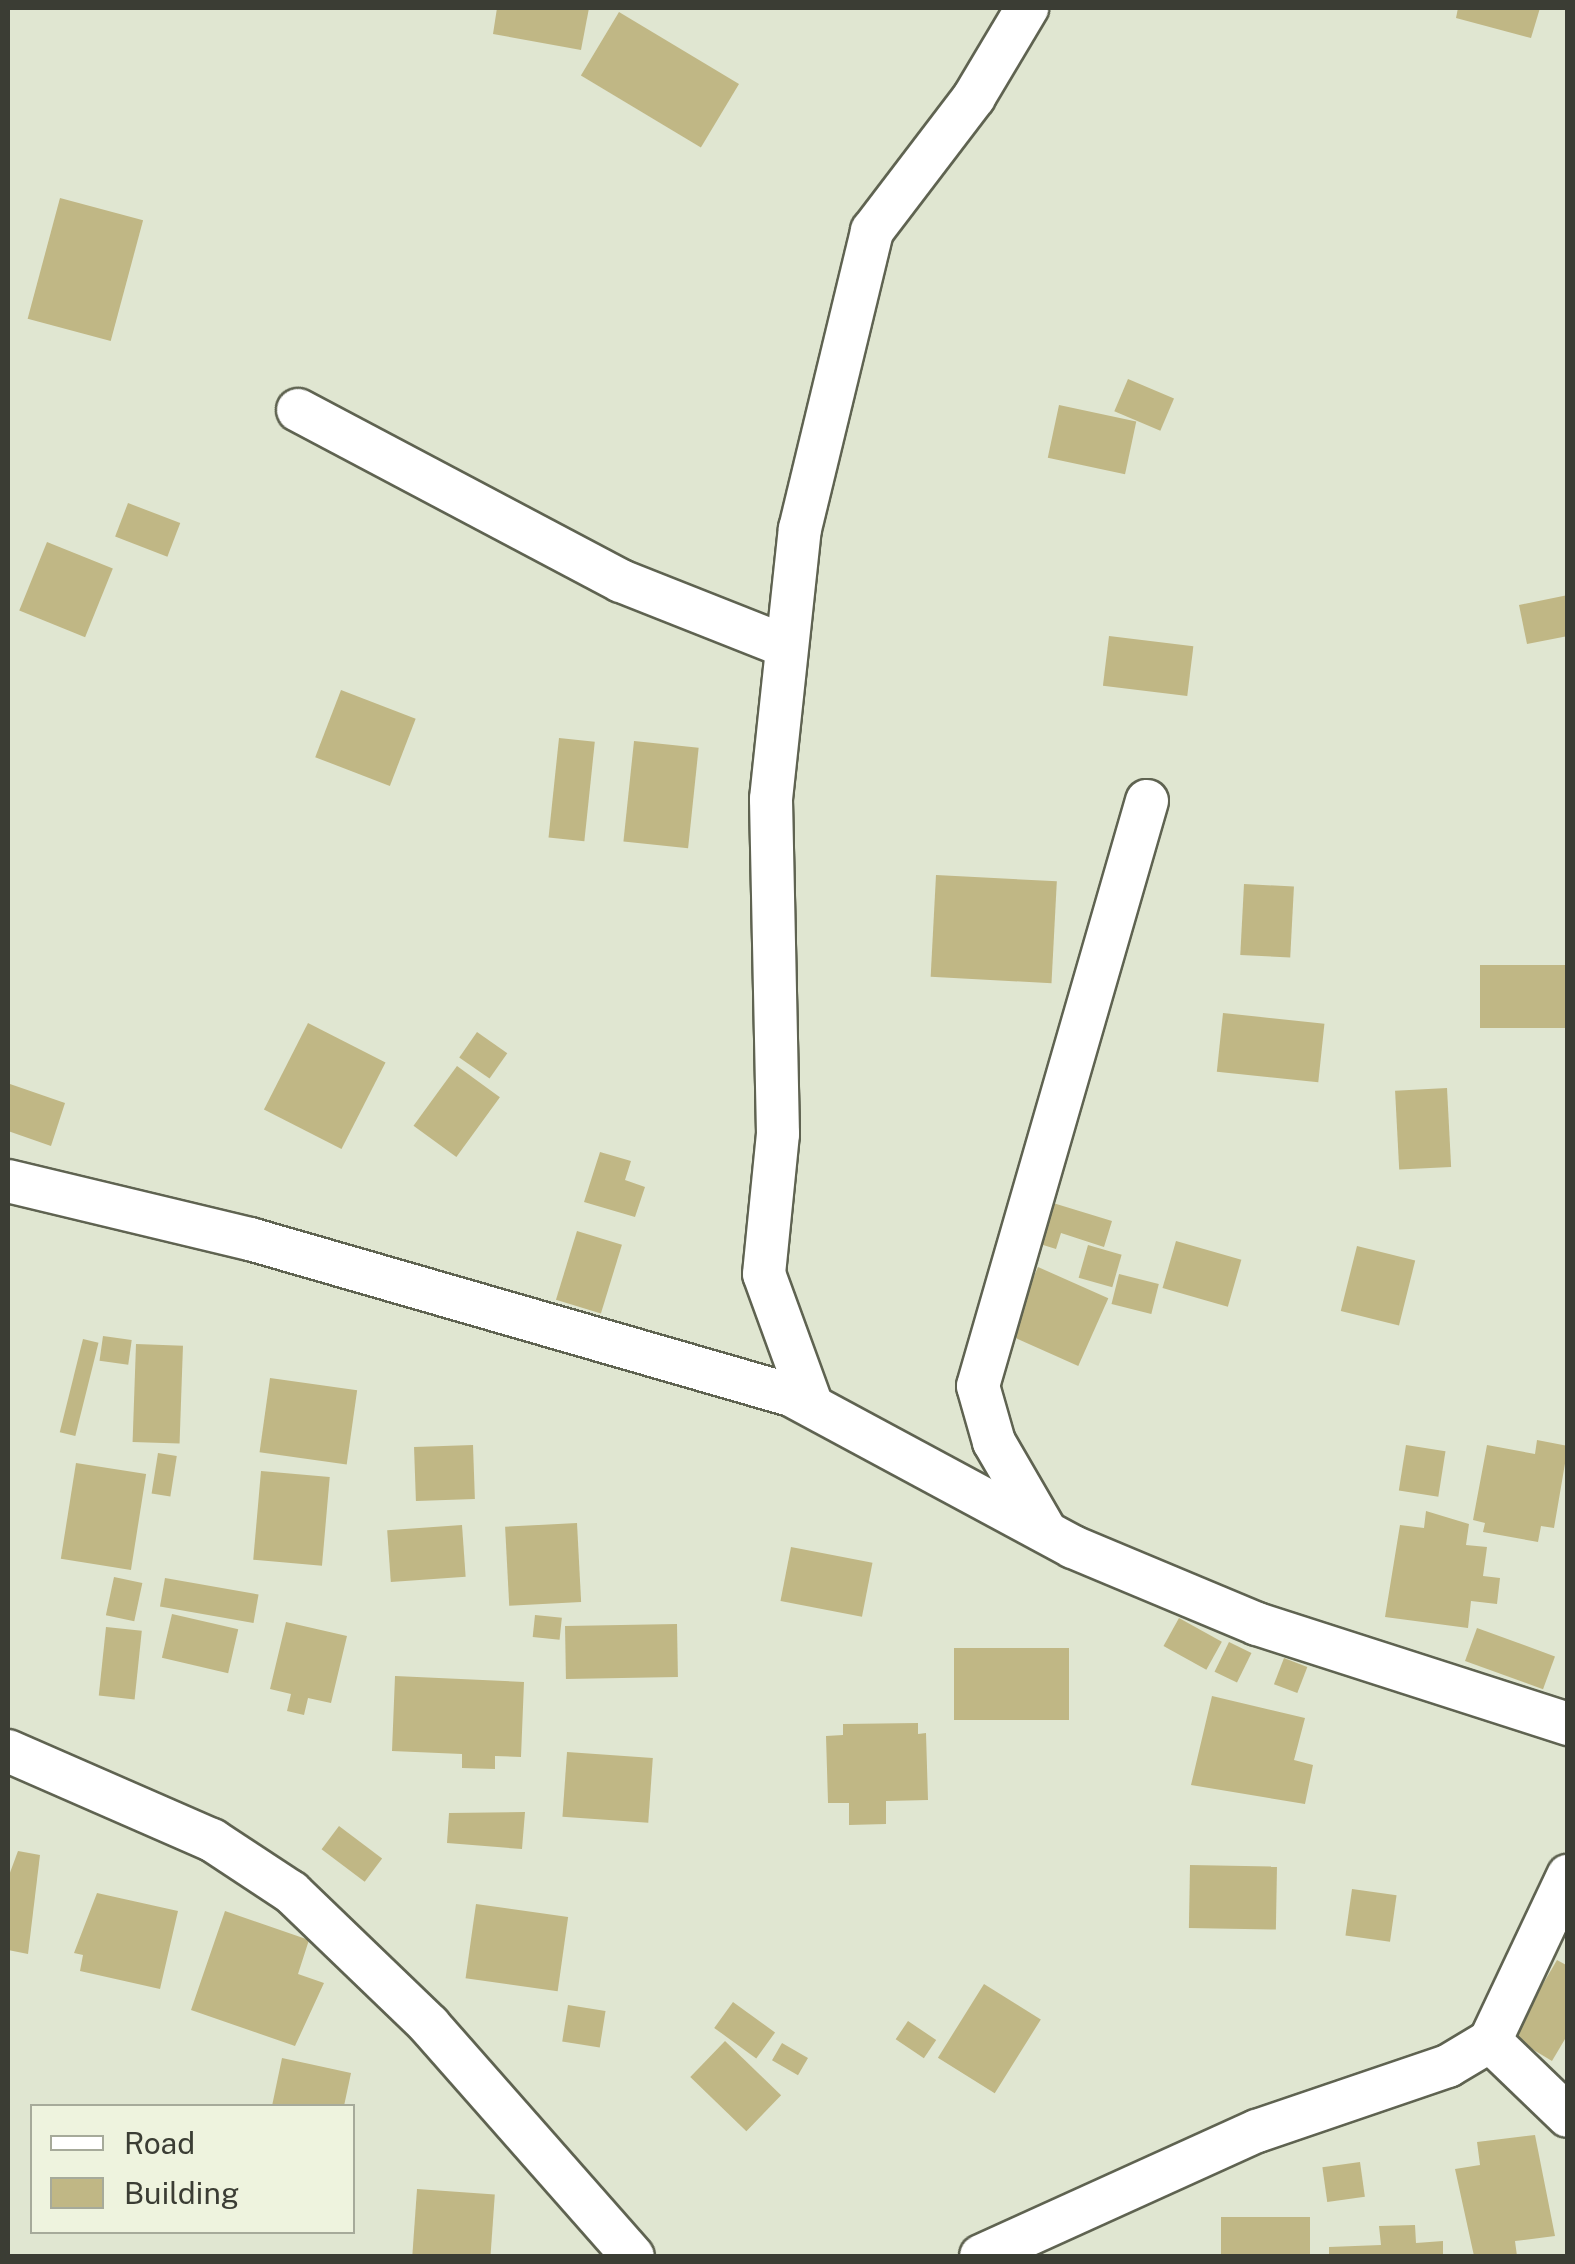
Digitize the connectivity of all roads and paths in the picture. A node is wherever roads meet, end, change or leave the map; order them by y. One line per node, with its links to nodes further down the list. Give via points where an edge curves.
1 (1027, 8): 3 (street, via 974,97 872,231 818,433)
2 (298, 410): 3 (street, via 621,581)
3 (783, 645): 6 (street, via 771,800 778,1134 764,1274)
4 (1147, 801): 7 (street, via 978,1386 994,1442)
5 (8, 1181): 6 (street, via 250,1238)
6 (812, 1403): 7 (street)
7 (1045, 1531): 8 (street, via 1257,1624)
8 (1568, 1724)
9 (8, 1752): 13 (street, via 212,1840 291,1892 430,2025)
10 (1568, 1876): 11 (street)
11 (1490, 2041): 12 (street); 14 (street, via 1448,2066 1257,2131)
12 (1568, 2116)
13 (634, 2256)
14 (981, 2256)

